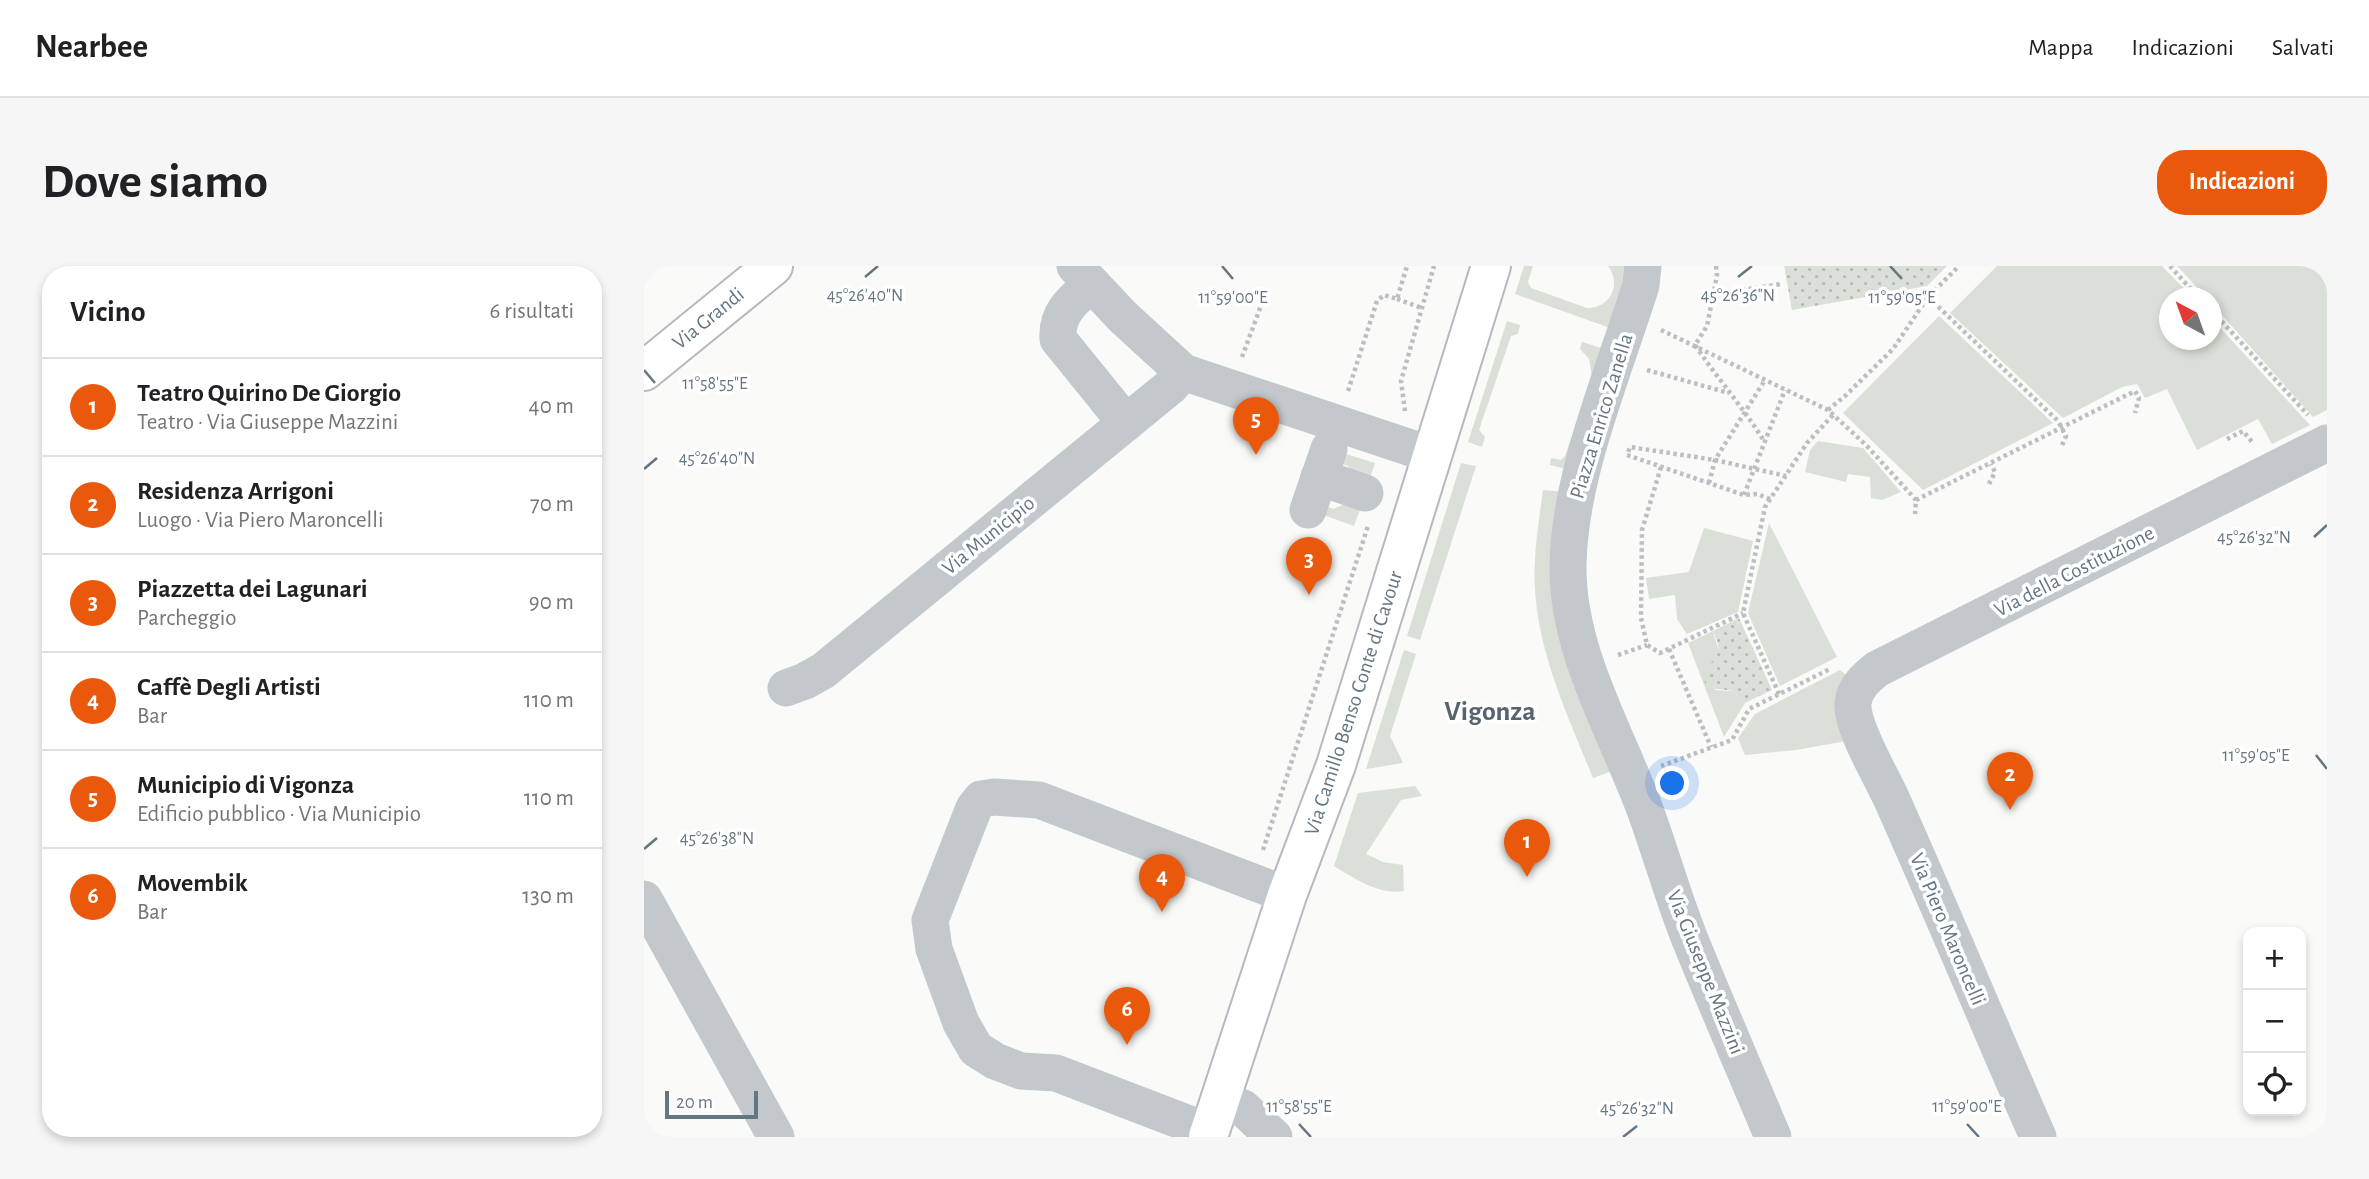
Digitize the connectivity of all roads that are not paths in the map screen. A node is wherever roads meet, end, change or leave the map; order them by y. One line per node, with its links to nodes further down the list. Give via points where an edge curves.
1 (774, 266): 5 (main road, Via Grandi)
2 (1491, 266): 9 (main road, Via Camillo Benso Conte di Cavour)
3 (1643, 266): 14 (street, Piazza Enrico Zanella, via 1638,296 1582,468 1570,526 1568,568 1580,645)
4 (1083, 275): 6 (street); 7 (street, via 1057,325 1058,339)
5 (644, 371)
6 (1183, 372): 7 (street, Via Municipio); 9 (street)
7 (1126, 423): 12 (street, Via Municipio, via 823,671)
8 (2318, 430): 13 (street, Via della Costituzione, via 2040,589 1877,669 1856,693)
9 (1432, 455): 15 (main road, Via Camillo Benso Conte di Cavour, via 1336,765)
10 (1319, 479): 11 (street)
11 (1367, 509)
12 (786, 688)
13 (1856, 723): 21 (street, Via Piero Maroncelli)
14 (1643, 806): 20 (street, Via Giuseppe Mazzini, via 1688,935)
15 (1270, 889): 17 (main road, Via Camillo Benso Conte di Cavour); 17 (street, via 1040,800 994,797 981,799 974,808 930,920 934,949 961,1023 976,1049 1021,1071 1056,1073)
16 (644, 900): 18 (street)
17 (1213, 1123): 19 (street, via 1243,1108)
18 (776, 1137)
19 (1274, 1137)
20 (1773, 1137)
21 (2038, 1137)

